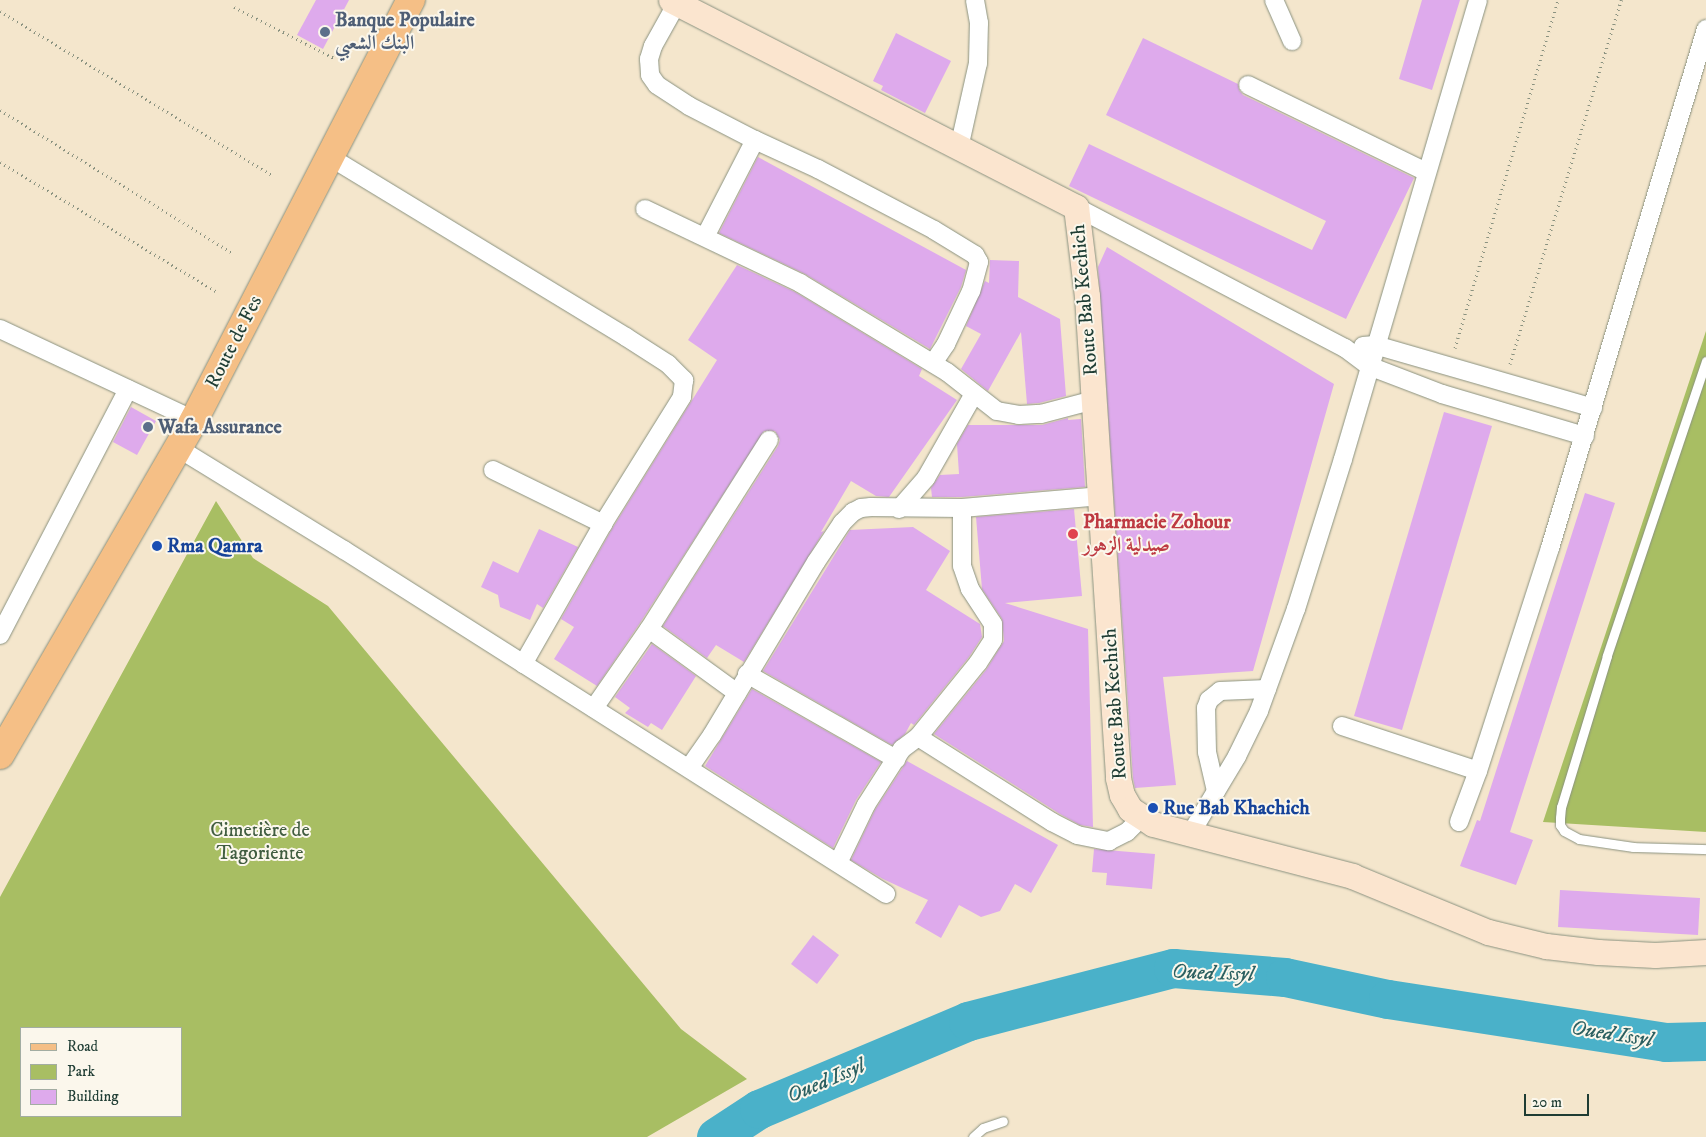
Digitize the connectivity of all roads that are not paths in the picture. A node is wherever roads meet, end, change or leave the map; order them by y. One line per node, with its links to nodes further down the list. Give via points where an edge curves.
1 (411, 0): 11 (main road, Route de Fes)
2 (975, 0): 10 (street, via 979,23 978,63)
3 (1274, 0): 7 (street)
4 (1478, 0): 12 (street)
5 (674, 2): 9 (street, via 648,59 650,75 657,85 689,106); 10 (street)
6 (1706, 29): 25 (street)
7 (1292, 41)
8 (1248, 85): 12 (street)
9 (754, 140): 15 (street); 20 (street, via 818,168 975,255 979,262 971,291 946,344)
10 (959, 148): 13 (street)
11 (330, 157): 26 (main road, Route de Fes); 34 (street, via 576,306 679,373 685,385 682,397)
12 (1426, 172): 17 (street)
13 (1076, 207): 18 (street); 24 (street, Route Bab Kechich, via 1087,296)
14 (645, 209): 15 (street)
15 (705, 237): 20 (street, via 800,283)
16 (0, 329): 22 (street)
17 (1375, 345): 18 (street); 21 (street); 25 (street)
18 (1345, 348): 21 (street)
19 (1706, 361): 52 (lane, via 1607,656 1560,818 1564,831 1579,838 1633,846)
20 (933, 363): 23 (street)
21 (1369, 366): 27 (street, via 1442,394); 39 (street, via 1296,609)
22 (128, 389): 26 (street); 36 (street)
23 (974, 394): 24 (street, via 997,411 1019,415 1041,414); 33 (street, via 926,478)
24 (1094, 400): 31 (street, Route Bab Kechich)
25 (1593, 408): 27 (street)
26 (194, 420): 29 (main road, Route de Fes)
27 (1584, 436): 47 (street)
28 (769, 440): 35 (street)
29 (178, 448): 37 (street); 44 (main road, Route de Fes)
30 (492, 470): 34 (street)
31 (1101, 496): 32 (street); 49 (street, Route Bab Kechich, via 1118,778 1130,809)
32 (962, 508): 33 (street); 43 (street, via 964,572 970,590 993,624 994,633 978,663)
33 (899, 509): 38 (street, via 861,508 842,523)
34 (603, 524): 37 (street)
35 (649, 629): 40 (street); 41 (street)
36 (0, 635)
37 (523, 664): 41 (street)
38 (747, 674): 40 (street); 45 (street)
39 (1267, 689): 48 (street, via 1237,756); 48 (street, via 1220,691 1209,700 1206,708 1207,752)
40 (737, 693): 46 (street)
41 (594, 708): 46 (street)
42 (1342, 726): 47 (street)
43 (918, 737): 45 (street, via 902,749); 49 (street, via 1077,835 1108,841 1127,832)
44 (4, 740)
45 (896, 759): 53 (street, via 866,805)
46 (689, 768): 53 (street)
47 (1478, 771): 50 (street)
48 (1216, 790): 51 (street)
49 (1141, 818): 51 (street, Route Bab Kechich, via 1153,824)
50 (1459, 822)
51 (1191, 832): 55 (street, Route Bab Kechich, via 1352,876 1488,932 1546,946 1655,955)
52 (1706, 848)
53 (838, 863): 54 (street)
54 (886, 894)
55 (1706, 952)
56 (1003, 1121): 57 (lane, via 983,1128)
57 (973, 1137)

